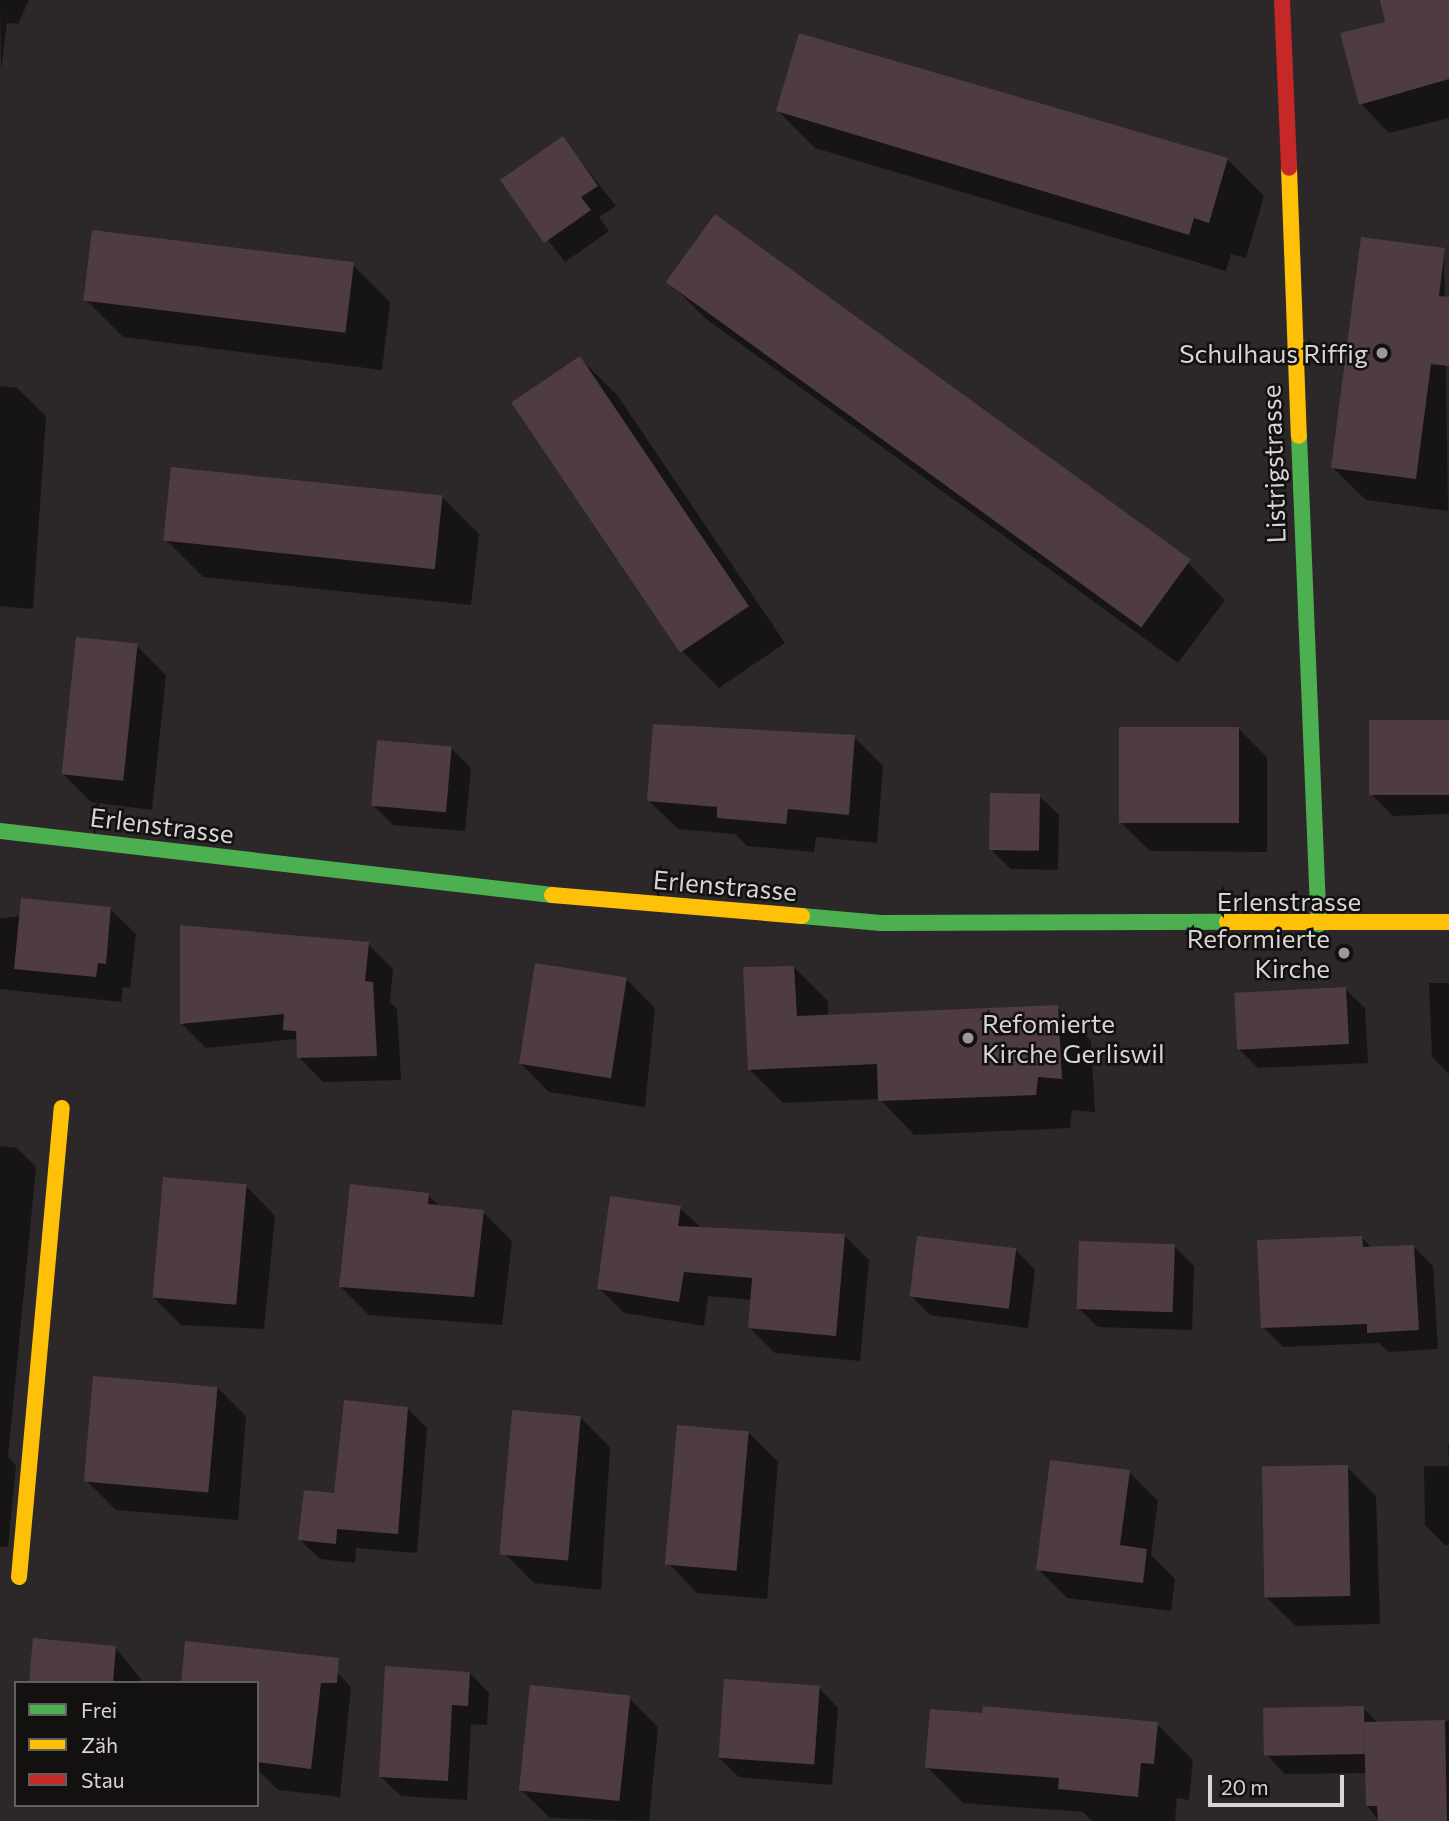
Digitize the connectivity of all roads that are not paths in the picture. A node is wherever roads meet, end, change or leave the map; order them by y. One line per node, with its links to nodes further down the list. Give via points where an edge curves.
1 (1282, 0): 4 (street, Listrigstrasse)
2 (0, 831): 4 (street, Erlenstrasse, via 558,897 881,923)
3 (1449, 922): 4 (street, Erlenstrasse)
4 (1319, 925)
5 (62, 1108): 6 (street)
6 (19, 1577)

